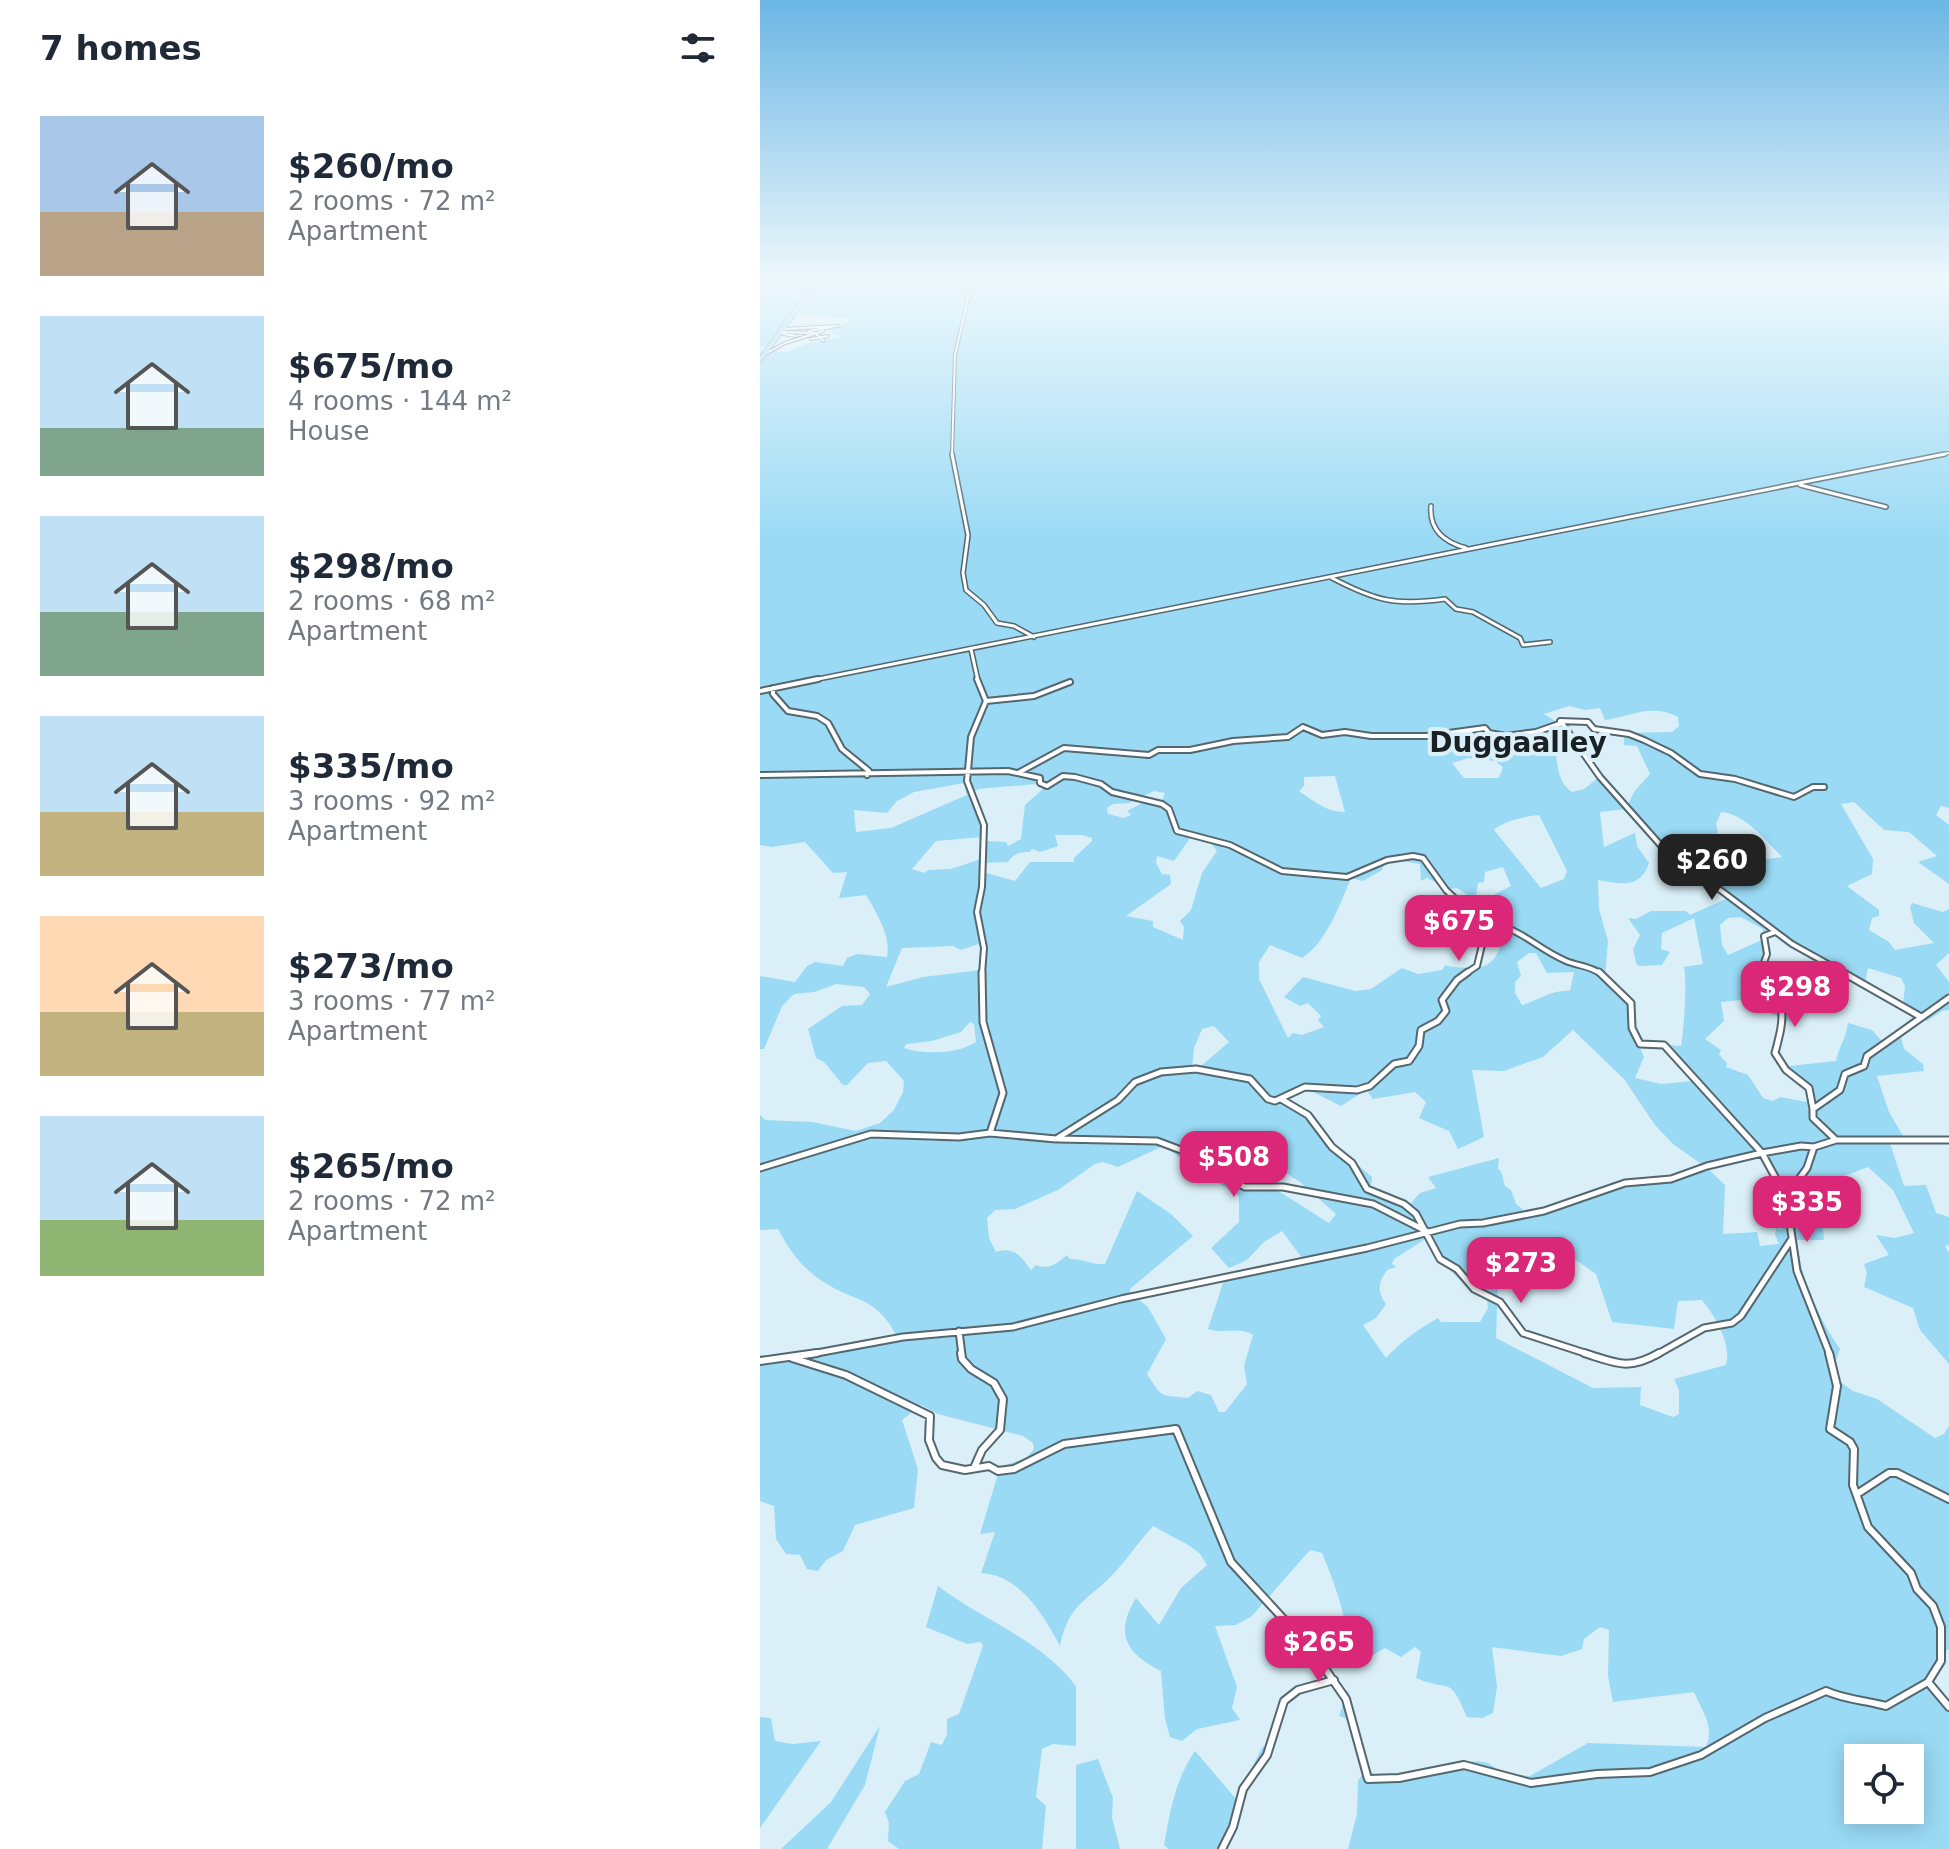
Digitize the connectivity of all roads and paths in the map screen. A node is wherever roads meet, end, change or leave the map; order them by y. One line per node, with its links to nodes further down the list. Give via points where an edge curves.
1 (955, 367): 8 (street, via 952,463 968,535 966,590 997,623)
2 (1949, 453): 6 (street)
3 (1799, 484): 5 (street)
4 (1431, 506): 6 (street, via 1434,530)
5 (1886, 507)
6 (1473, 549): 8 (street)
7 (1332, 577): 9 (street, via 1364,594 1401,603 1445,599 1520,638 1523,645)
8 (1034, 637): 10 (street)
9 (1550, 642)
10 (971, 649): 12 (street); 14 (street)
11 (1070, 682): 14 (street, via 1034,696)
12 (773, 688): 13 (street); 19 (street, via 788,711 830,724 842,749 861,762)
13 (760, 691)
14 (986, 701): 16 (street, via 971,737)
15 (1562, 723): 17 (street, via 1498,736 1482,728 1427,736 1371,736 1322,735 1303,727 1292,737 1149,755 1066,747); 20 (street, via 1586,722 1594,729 1630,734 1705,776 1794,797); 22 (street, via 1673,864 1719,889)
16 (968, 771): 17 (street); 19 (street); 27 (street, via 968,790 984,825 977,912 984,948 983,1022 1003,1093)
17 (1018, 773): 21 (street, via 1040,778 1047,786 1063,776 1083,779 1162,804 1177,831 1230,845 1282,871 1347,877 1387,860 1423,858 1446,890)
18 (760, 775): 19 (street)
19 (867, 775)
20 (1824, 787)
21 (1482, 922): 25 (street, via 1486,933 1477,966 1450,987 1442,1000 1446,1011 1421,1030 1409,1061 1394,1064 1370,1086 1357,1090 1305,1087); 32 (street, via 1506,925 1566,961 1596,970 1631,1003 1632,1028 1640,1044 1664,1045)
22 (1775, 932): 24 (street); 26 (street, via 1764,936 1767,954 1761,971 1777,992 1785,1017 1775,1053 1809,1088)
23 (1949, 998): 24 (street)
24 (1921, 1017): 26 (street, via 1867,1056 1864,1066 1845,1074 1840,1090)
25 (1281, 1099): 28 (street, via 1268,1099 1250,1079 1238,1076 1196,1069 1161,1072 1135,1082 1118,1100); 35 (street, via 1308,1115 1352,1163 1367,1189 1409,1208)
26 (1813, 1109): 29 (street, via 1813,1118)
27 (990, 1133): 28 (street); 33 (street, via 871,1134)
28 (1056, 1139): 35 (street, via 1157,1141 1205,1159 1245,1187 1283,1187 1373,1204)
29 (1836, 1140): 30 (street); 31 (street)
30 (1949, 1140)
31 (1814, 1147): 32 (street); 34 (street, via 1806,1174)
32 (1762, 1153): 34 (street); 35 (street, via 1671,1179 1625,1183 1544,1211)
33 (760, 1168)
34 (1786, 1197): 36 (street)
35 (1426, 1231): 36 (street, via 1440,1259 1474,1289 1500,1302 1523,1333 1627,1366 1704,1328 1737,1320); 37 (street, via 1013,1327)
36 (1791, 1240): 41 (street, via 1837,1386 1830,1429 1854,1449)
37 (959, 1331): 38 (street); 40 (street, via 962,1359 994,1383 1003,1399 1000,1430)
38 (792, 1358): 39 (street); 40 (street, via 866,1383 930,1416 929,1440 938,1462)
39 (760, 1361)
40 (974, 1468): 43 (street, via 1014,1469 1064,1444 1176,1429 1231,1562)
41 (1857, 1494): 42 (street, via 1897,1473); 44 (street, via 1868,1527 1911,1573 1941,1627 1941,1661)
42 (1949, 1499)
43 (1334, 1680): 44 (street, via 1349,1705 1368,1779 1464,1765 1531,1783 1650,1772 1701,1755 1826,1691 1886,1706); 46 (street, via 1298,1690 1284,1701 1267,1755 1243,1789)
44 (1928, 1682): 45 (street)
45 (1949, 1707)
46 (1222, 1849)

